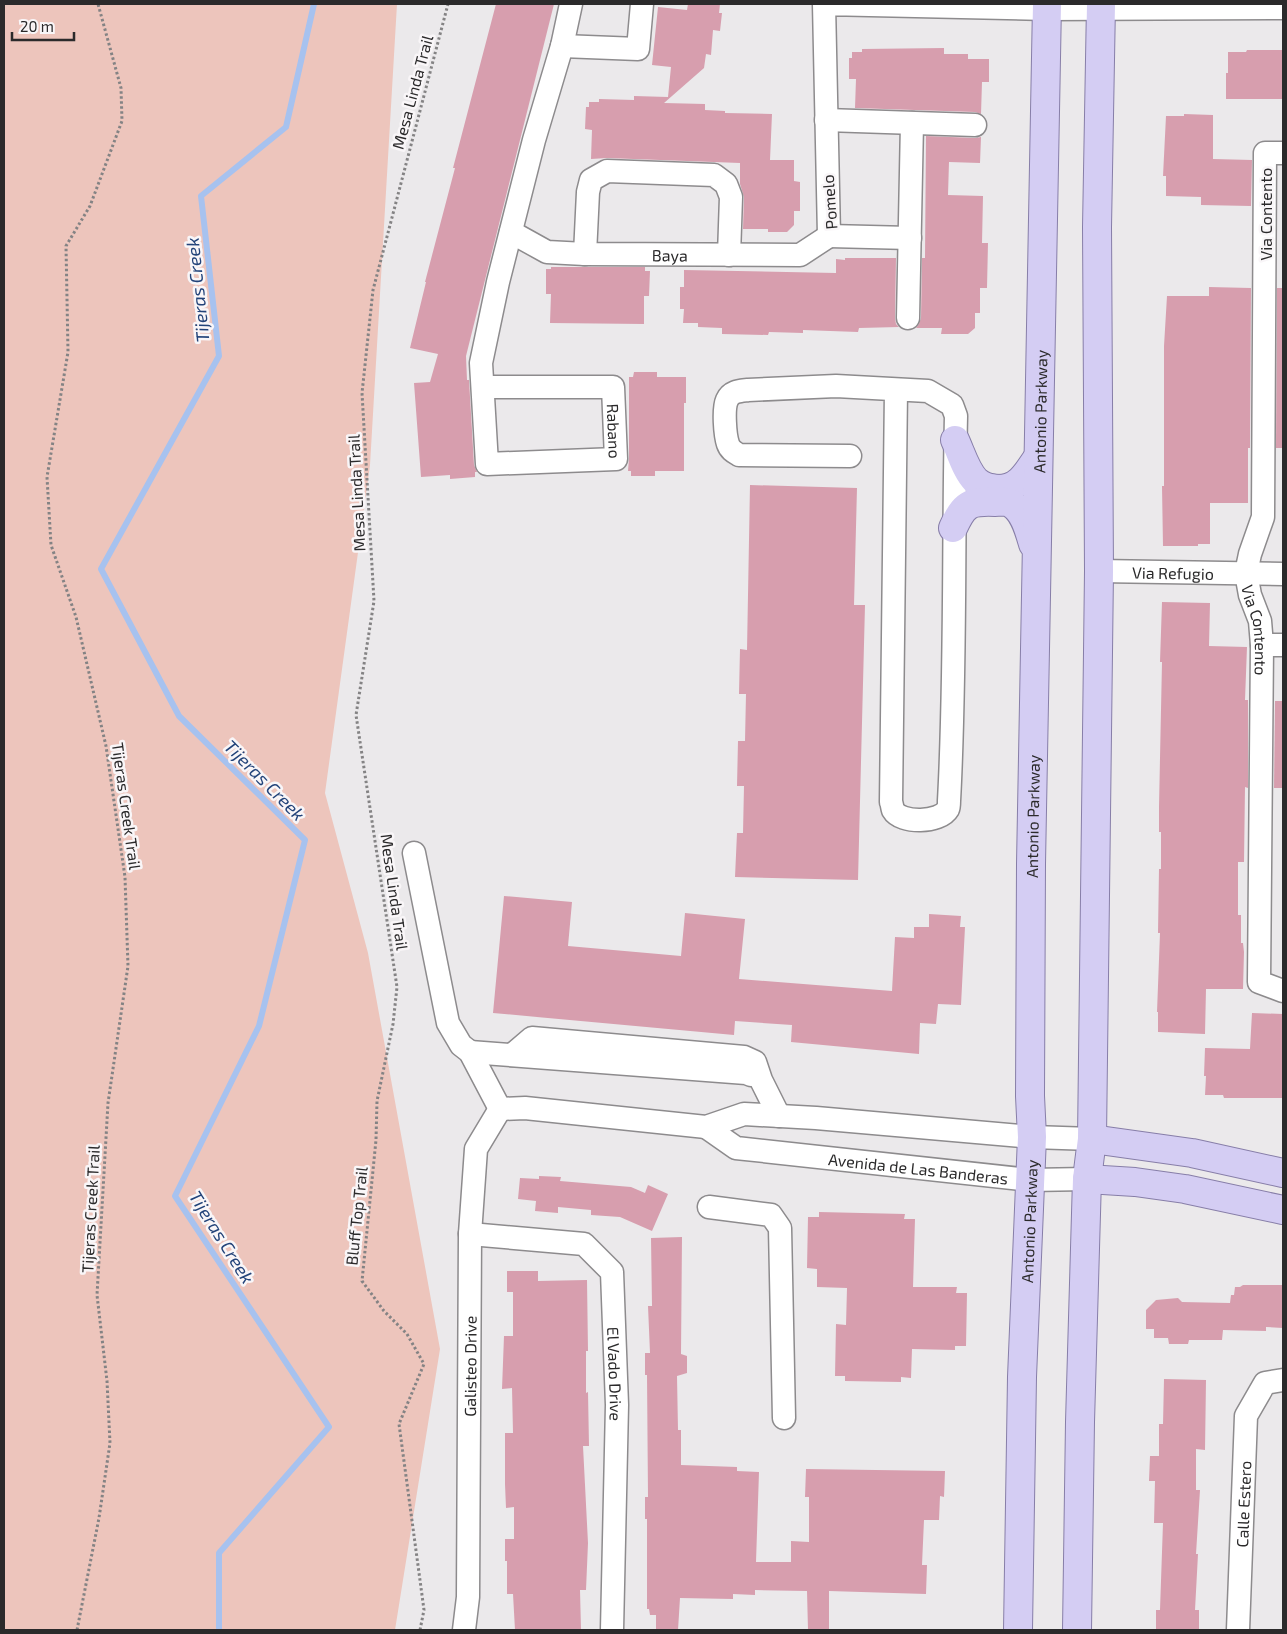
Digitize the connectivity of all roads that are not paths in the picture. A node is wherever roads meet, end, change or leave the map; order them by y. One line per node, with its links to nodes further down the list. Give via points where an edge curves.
1 (571, 4): 7 (street, Rabano)
2 (642, 4): 7 (street, via 638,49)
3 (824, 4): 4 (street); 8 (street, Pomelo)
4 (1047, 7): 5 (street); 22 (main road, Antonio Parkway)
5 (1101, 7): 6 (street); 26 (main road, via 1097,227)
6 (1283, 8)
7 (562, 46): 12 (street, Rabano)
8 (826, 120): 9 (street); 13 (street, Pomelo)
9 (912, 123): 10 (street); 14 (street)
10 (975, 125)
11 (1283, 153): 23 (street, Via Contento, via 1265,153)
12 (511, 232): 15 (street, Baya, via 547,252); 18 (street, Rabano, via 481,363)
13 (829, 236): 14 (street, Pomelo); 16 (street, Baya, via 800,255)
14 (910, 238): 17 (street)
15 (584, 254): 16 (street, Baya); 16 (street, via 591,180 607,172 714,175 726,184 731,198)
16 (728, 255)
17 (908, 318)
18 (483, 387): 18 (street, Rabano, via 487,464 616,459 613,388)
19 (896, 390): 20 (street, via 928,391 952,405 956,416); 21 (street, via 836,386 748,390 735,391 727,400 728,445 739,455); 24 (street, via 891,802 894,811 913,820 939,816 948,809 953,738)
20 (955, 440): 22 (main road, via 976,481 987,488 1014,486); 24 (street)
21 (850, 456)
22 (1038, 457): 25 (main road, Antonio Parkway)
23 (1273, 500): 27 (street, Via Contento, via 1263,517)
24 (953, 528): 25 (main road, via 969,504 1010,503 1028,526)
25 (1036, 553): 36 (main road, Antonio Parkway, via 1031,864)
26 (1099, 571): 27 (street, Via Refugio); 37 (main road)
27 (1246, 574): 28 (street, Via Refugio); 29 (street, Via Contento, via 1250,595)
28 (1283, 574)
29 (1273, 645): 31 (street, Via Contento, via 1259,982)
30 (414, 853): 32 (street, via 448,1023 461,1045)
31 (1283, 991)
32 (470, 1052): 33 (street); 34 (street, via 512,1055 532,1038 744,1057 755,1062)
33 (500, 1109): 35 (street, Avenida de Las Banderas, via 525,1108); 43 (street, Galisteo Drive, via 476,1149)
34 (779, 1116): 35 (street, Avenida de Las Banderas, via 744,1114); 36 (street, Avenida de Las Banderas)
35 (706, 1127): 40 (street, Avenida de Las Banderas, via 736,1148)
36 (1032, 1137): 37 (street, Avenida de Las Banderas); 40 (main road, Antonio Parkway)
37 (1092, 1139): 38 (main road, Avenida de Las Banderas, via 1192,1153); 39 (main road)
38 (1283, 1173)
39 (1087, 1179): 40 (street, Avenida de Las Banderas); 42 (main road, Avenida de Las Banderas, via 1185,1189); 49 (main road)
40 (1030, 1180): 48 (main road, Antonio Parkway, via 1022,1378)
41 (709, 1207): 45 (street, via 771,1215 780,1228)
42 (1283, 1210)
43 (470, 1234): 46 (street, Galisteo Drive, via 468,1597); 47 (street, El Vado Drive, via 584,1244 612,1272 617,1405)
44 (1274, 1382): 50 (street, Calle Estero, via 1246,1416)
45 (784, 1418)
46 (464, 1630)
47 (612, 1630)
48 (1018, 1630)
49 (1077, 1630)
50 (1238, 1630)

